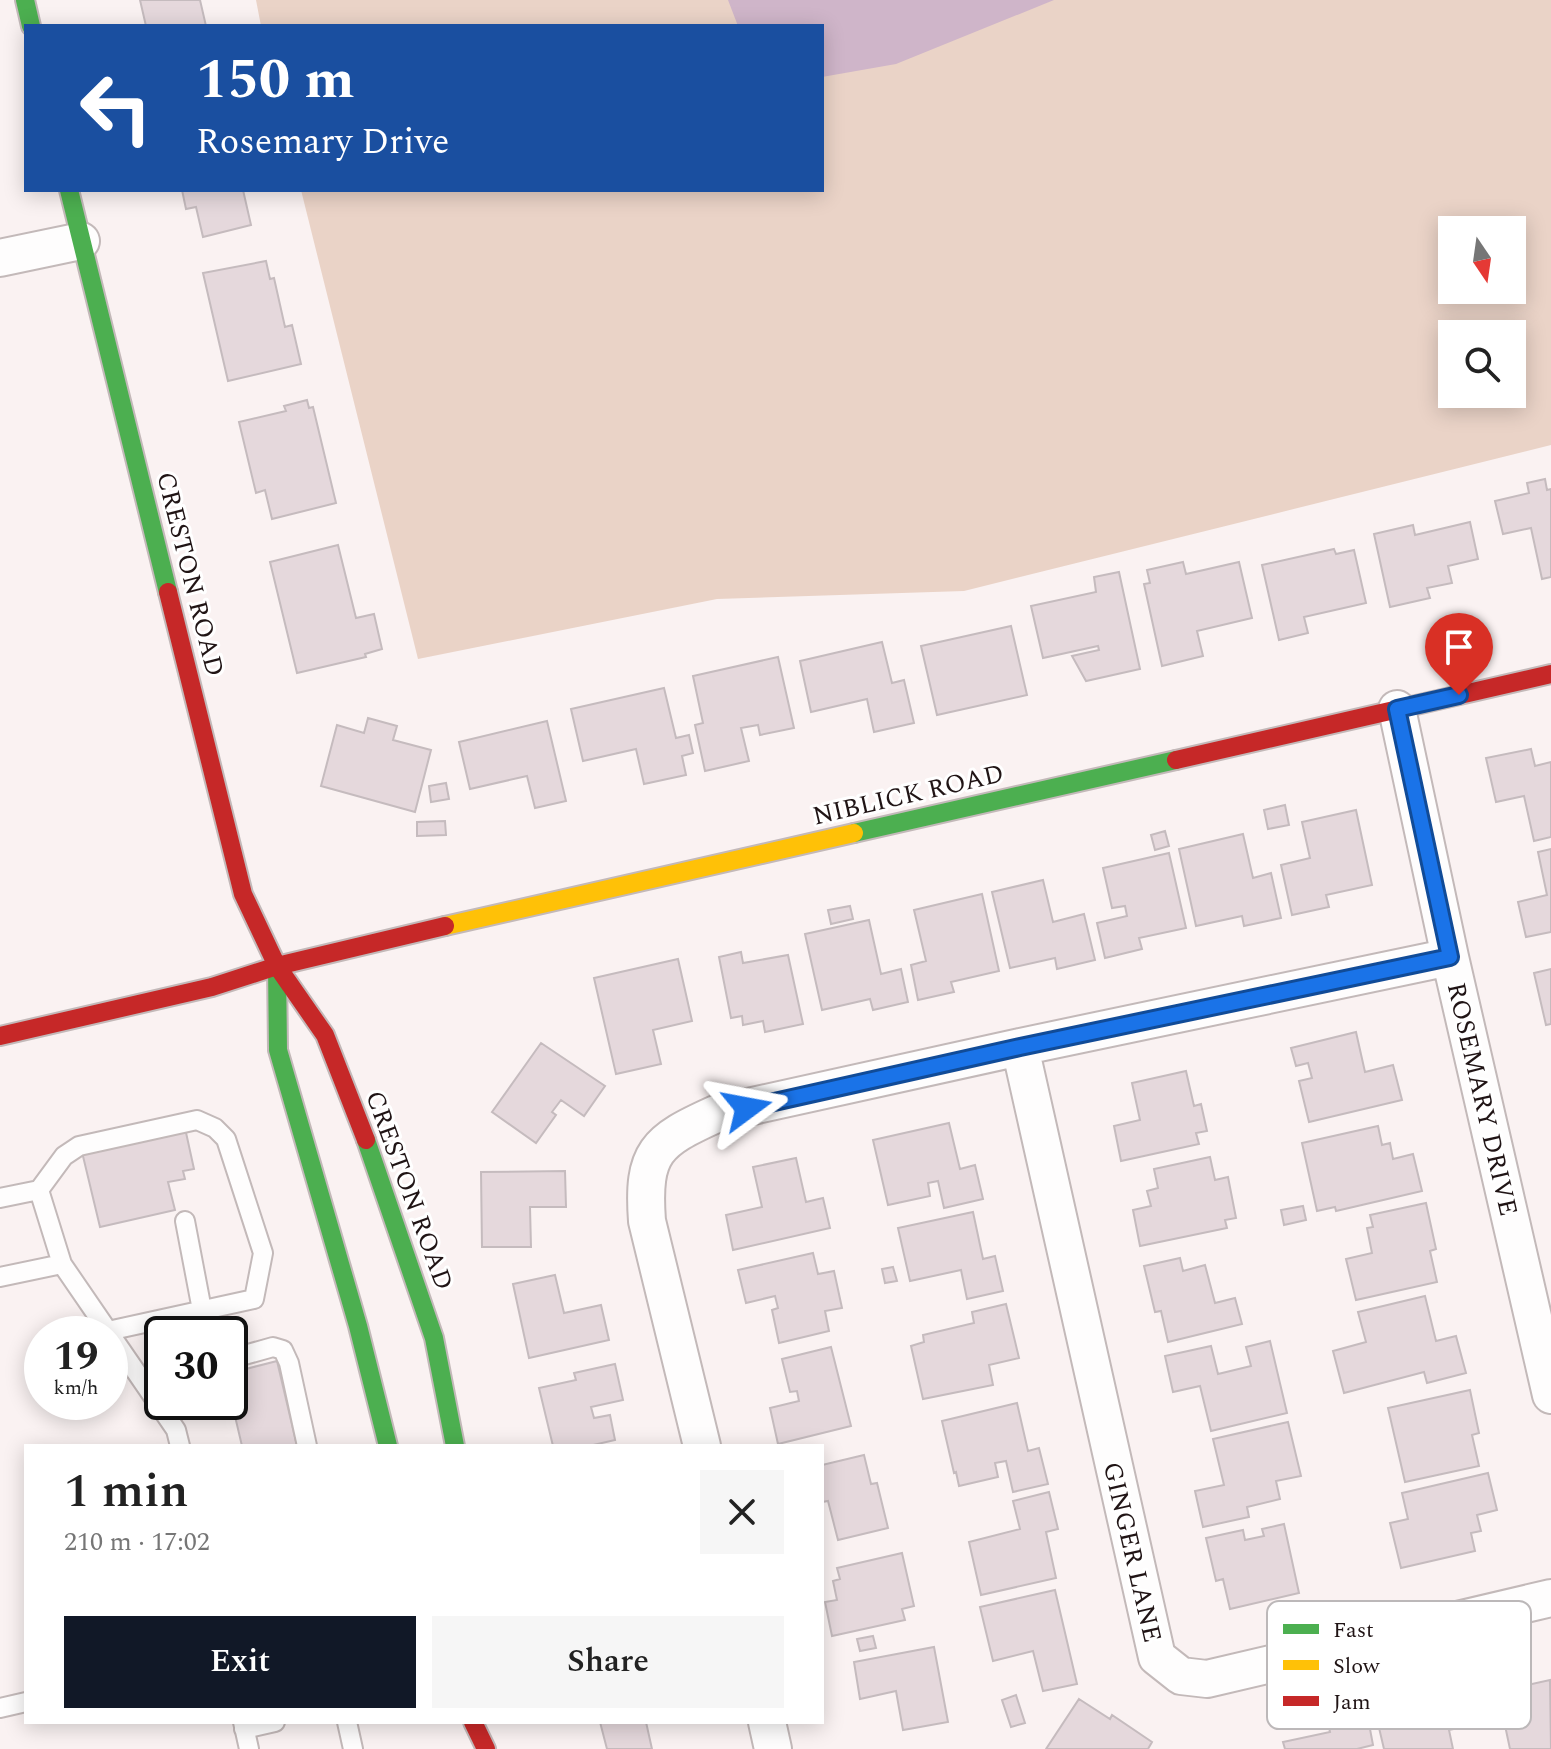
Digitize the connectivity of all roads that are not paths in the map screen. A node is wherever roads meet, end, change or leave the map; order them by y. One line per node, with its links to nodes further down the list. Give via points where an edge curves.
1 (25, 0): 2 (main road)
2 (31, 24)
3 (69, 192): 4 (main road, CRESTON ROAD)
4 (81, 241): 5 (street); 9 (main road, CRESTON ROAD, via 243,894)
5 (0, 258)
6 (1551, 674): 7 (main road, NIBLICK ROAD)
7 (1397, 709): 8 (street, ROSEMARY DRIVE); 9 (main road, NIBLICK ROAD)
8 (1450, 957): 11 (street); 23 (street, ROSEMARY DRIVE)
9 (277, 966): 10 (main road, NIBLICK ROAD, via 212,987); 27 (main road, CRESTON ROAD, via 278,1050); 28 (main road, CRESTON ROAD, via 325,1035 379,1173 434,1338)
10 (0, 1036)
11 (1020, 1047): 29 (street, via 716,1114 676,1133 652,1157 644,1186 647,1221); 32 (street, GINGER LANE, via 1157,1657 1181,1676 1207,1679)
12 (39, 1190): 13 (lane); 15 (lane); 17 (lane, via 64,1156 79,1146 197,1120 215,1128 226,1139 263,1253 254,1299)
13 (0, 1198)
14 (185, 1221): 17 (lane)
15 (62, 1264): 16 (lane); 18 (lane)
16 (0, 1277)
17 (202, 1310): 19 (lane)
18 (97, 1316)
19 (128, 1328)
20 (248, 1354): 26 (lane, via 273,1347 283,1350)
21 (128, 1358): 22 (lane)
22 (144, 1378)
23 (1551, 1395)
24 (171, 1420): 25 (lane)
25 (180, 1444)
26 (307, 1444)
27 (388, 1444)
28 (455, 1444)
29 (702, 1444)
30 (1551, 1598): 31 (street, GINGER LANE)
31 (1531, 1603)
32 (1267, 1665)
33 (24, 1702): 34 (lane)
34 (0, 1708)
35 (474, 1724): 41 (main road)
36 (767, 1724): 42 (street)
37 (244, 1725): 39 (lane)
38 (349, 1739): 40 (lane)
39 (249, 1749)
40 (365, 1749)
41 (486, 1749)
42 (773, 1749)

